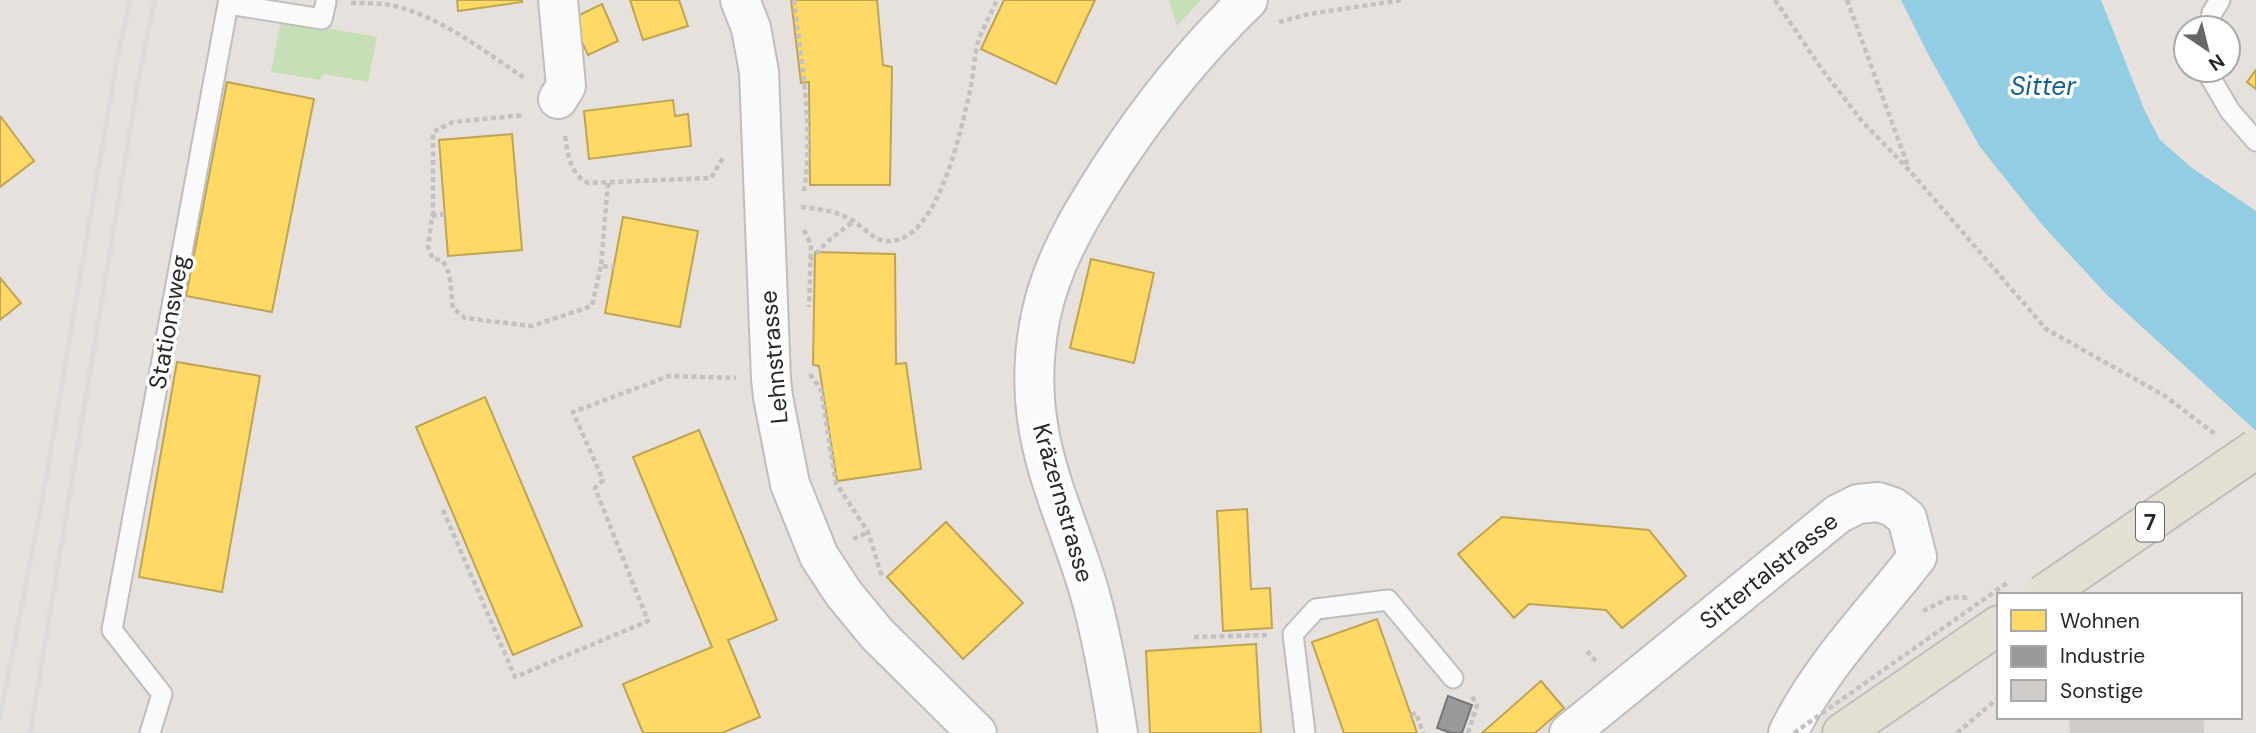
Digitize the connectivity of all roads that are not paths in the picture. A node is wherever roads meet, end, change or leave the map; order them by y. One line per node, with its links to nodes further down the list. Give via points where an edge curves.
1 (558, 0): 6 (street, via 566,86)
2 (740, 0): 13 (street, Lehnstrasse, via 751,28 758,72 771,379 790,484 819,556 844,594 877,634)
3 (326, 2): 12 (lane, Stationsweg, via 323,19 228,4 112,630 162,694)
4 (1260, 12): 14 (street, Kräzernstrasse, via 1186,66 1145,117 1073,230 1041,316 1035,352 1039,432 1091,597)
5 (2214, 84): 7 (lane)
6 (542, 107)
7 (2256, 141)
8 (2256, 449): 9 (main road, 7, bridge)
9 (2046, 593)
10 (1997, 626): 18 (main road)
11 (1453, 678): 15 (lane, via 1388,600 1316,610 1293,634)
12 (150, 733)
13 (977, 733)
14 (1118, 733)
15 (1305, 733)
16 (1569, 733): 17 (street, Sittertalstrasse, via 1838,514 1858,503 1893,507 1906,518 1917,557 1834,660)
17 (1788, 733)
18 (1842, 733)

